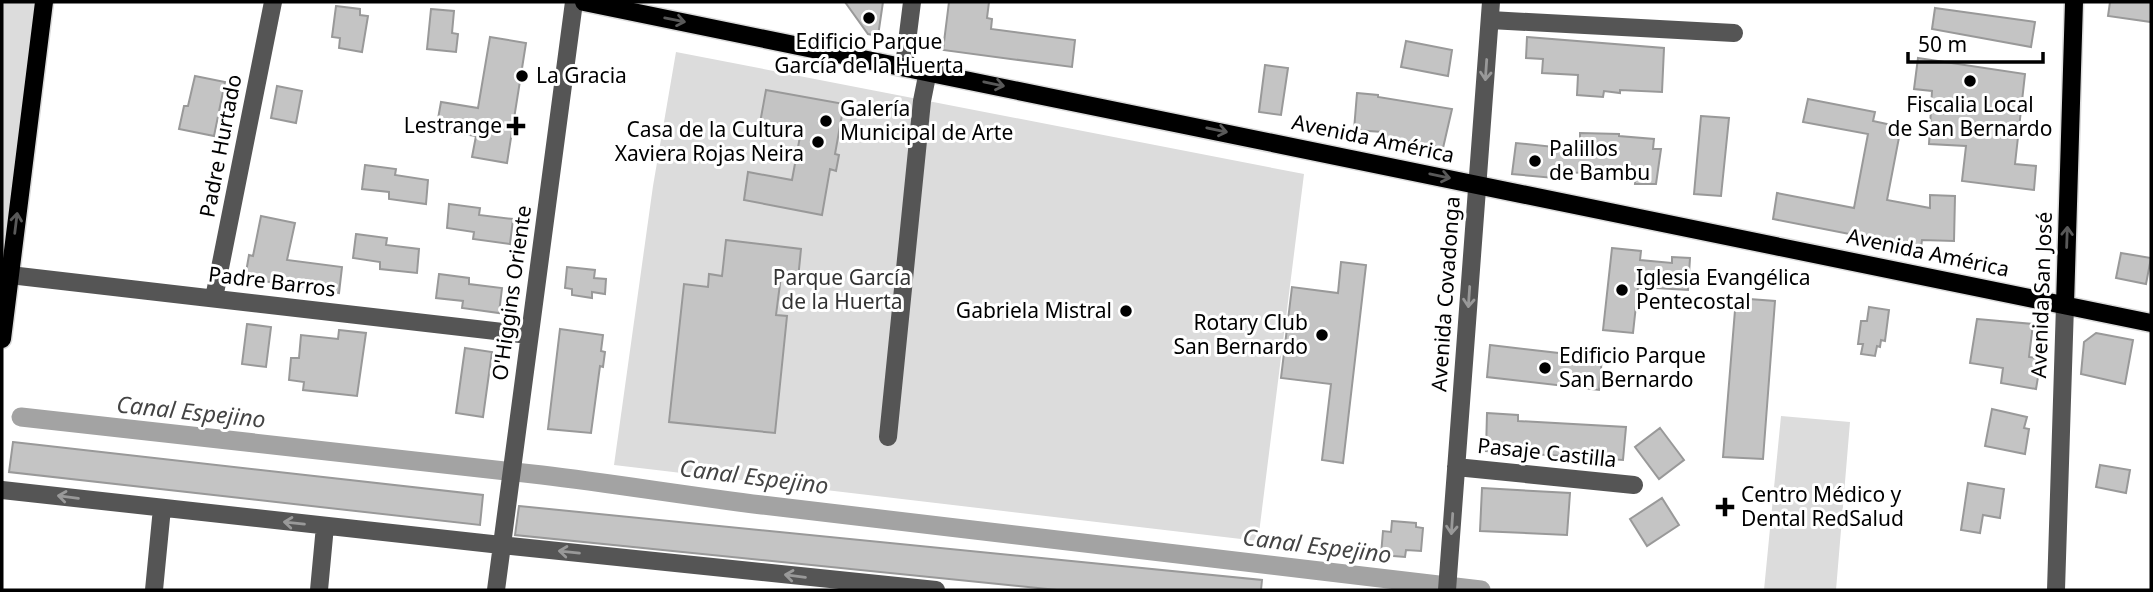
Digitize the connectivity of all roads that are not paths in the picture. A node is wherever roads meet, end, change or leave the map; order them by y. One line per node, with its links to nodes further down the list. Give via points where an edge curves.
1 (44, 2): 12 (main road, one-way to 1)
2 (273, 2): 13 (street, Padre Hurtado)
3 (574, 2): 16 (street, O'Higgins Oriente)
4 (584, 2): 9 (main road, Avenida América, one-way to 9)
5 (912, 2): 9 (street)
6 (2074, 2): 14 (main road, Avenida San José, one-way to 6)
7 (1490, 11): 8 (street); 11 (street, Avenida Covadonga, one-way to 11)
8 (1734, 33)
9 (904, 66): 10 (main road, Avenida América)
10 (928, 71): 11 (main road, Avenida América, one-way to 11); 18 (street)
11 (1477, 184): 14 (main road, Avenida América); 19 (street, Avenida Covadonga, one-way to 19)
12 (10, 275): 13 (street, Padre Barros); 17 (main road)
13 (214, 298): 16 (street, Padre Barros)
14 (2065, 305): 15 (main road, Avenida América); 31 (street, Avenida San José)
15 (2151, 323)
16 (529, 335): 24 (street, O'Higgins Oriente)
17 (2, 339)
18 (888, 437)
19 (1457, 467): 20 (street, Pasaje Castilla); 30 (street, Avenida Covadonga, one-way to 30)
20 (1634, 485)
21 (2, 490): 22 (street, one-way to 21)
22 (162, 508): 23 (street, one-way to 22); 26 (street)
23 (325, 526): 24 (street); 27 (street)
24 (501, 545): 25 (street, one-way to 24); 28 (street, O'Higgins Oriente)
25 (849, 586): 29 (street)
26 (154, 590)
27 (319, 590)
28 (496, 590)
29 (936, 590)
30 (1447, 590)
31 (2056, 590)

